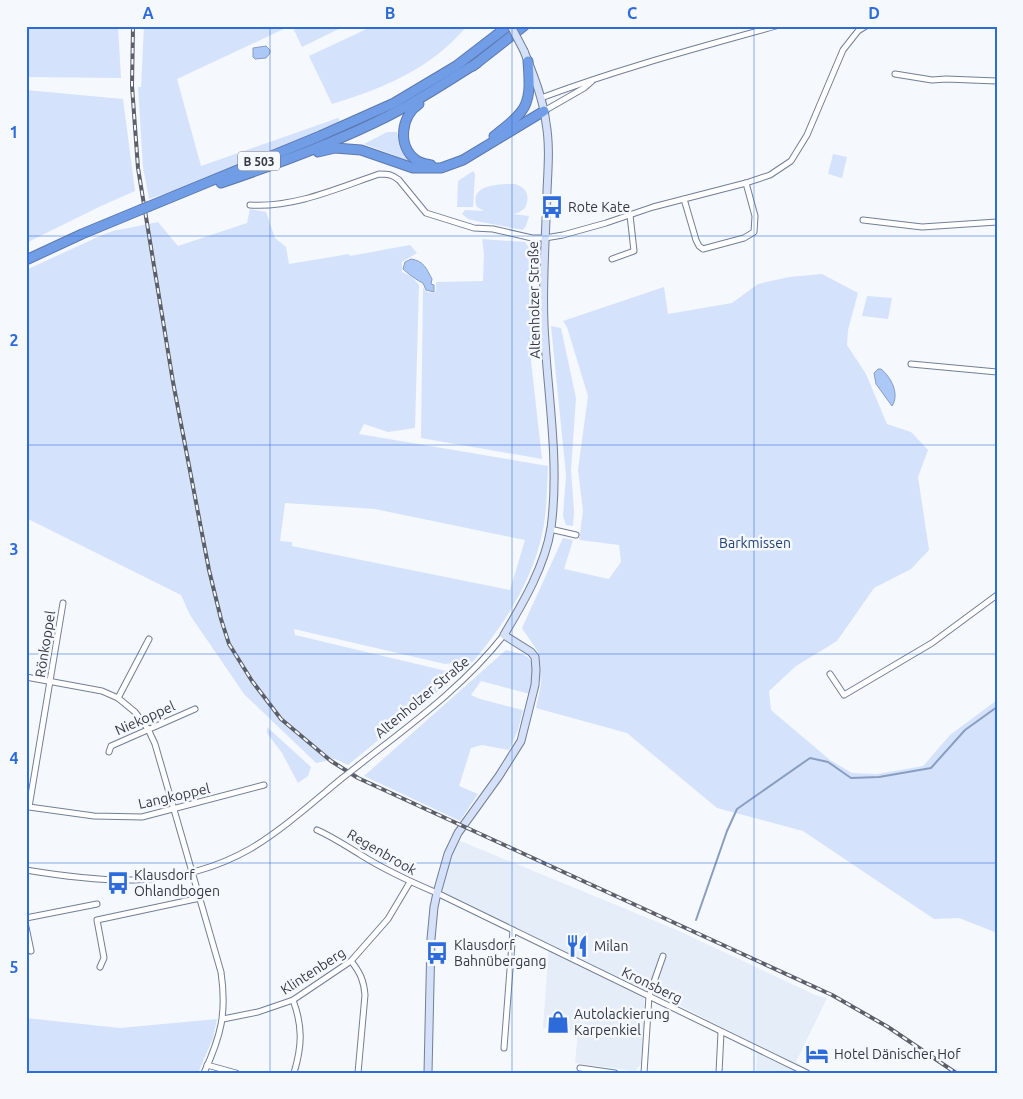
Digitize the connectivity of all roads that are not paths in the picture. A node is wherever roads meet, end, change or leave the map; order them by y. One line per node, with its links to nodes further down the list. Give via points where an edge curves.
1 (509, 26): 5 (street, Altenholzer Straße, bridge); 19 (highway, B 503, via 456,66 394,103)
2 (524, 26): 6 (highway, B 503)
3 (776, 26): 8 (street, via 642,63)
4 (866, 26): 16 (street, via 843,50 807,135 791,161 770,175)
5 (528, 61): 10 (street, Altenholzer Straße); 12 (highway, via 528,98)
6 (476, 63): 14 (highway, B 503, via 385,118); 15 (highway, via 414,108 406,118 403,131 409,153 417,161)
7 (896, 74): 9 (street, via 932,80)
8 (594, 80): 10 (street); 11 (street)
9 (997, 80)
10 (541, 98): 11 (street, Altenholzer Straße)
11 (544, 111): 12 (highway); 13 (highway); 23 (street, Altenholzer Straße, via 548,168)
12 (521, 112): 13 (highway)
13 (479, 150): 15 (highway)
14 (295, 156): 15 (highway, via 335,148 361,150 413,168); 19 (highway, B 503)
15 (441, 168)
16 (746, 183): 17 (street); 17 (street, via 755,216 754,232 744,238 703,249 696,240)
17 (684, 199): 20 (street)
18 (250, 205): 23 (street, via 269,206 388,174 399,180 426,214 474,228)
19 (150, 206): 25 (highway, B 503, bridge)
20 (630, 215): 23 (street); 24 (street, via 634,250)
21 (863, 220): 22 (street, via 922,227)
22 (997, 222)
23 (545, 238): 28 (street, Altenholzer Straße, via 544,322 554,477)
24 (612, 259)
25 (26, 260)
26 (911, 364): 27 (street)
27 (997, 372)
28 (550, 529): 29 (street); 32 (street, Altenholzer Straße, via 535,578)
29 (576, 535)
30 (997, 595): 34 (street, via 932,643 844,695)
31 (63, 603): 36 (street, Rönkoppel)
32 (504, 635): 46 (street, Altenholzer Straße, bridge, via 466,679 438,704 284,825 249,849); 48 (street, via 535,657 535,685 530,708 521,741 458,833 448,854)
33 (149, 639): 37 (street)
34 (830, 674)
35 (26, 677): 36 (street)
36 (51, 681): 37 (street, via 102,691); 42 (street, Rönkoppel)
37 (118, 698): 39 (street)
38 (195, 709): 39 (street, Niekoppel)
39 (148, 729): 40 (street, Niekoppel, via 111,746); 43 (street)
40 (109, 752)
41 (264, 785): 43 (street, Langkoppel)
42 (29, 807): 43 (street, Langkoppel, via 128,818)
43 (175, 810): 46 (street)
44 (317, 830): 47 (street, Regenbrook)
45 (26, 870): 46 (street, Altenholzer Straße, via 93,880 130,881)
46 (192, 871): 49 (street)
47 (410, 882): 48 (street, Regenbrook); 56 (street, Klintenberg, via 388,919)
48 (437, 893): 53 (street, Kronsberg); 69 (street, via 431,939)
49 (200, 898): 57 (street, via 97,920 104,958); 60 (street, via 221,972)
50 (97, 904): 51 (street)
51 (26, 918)
52 (26, 927): 54 (street)
53 (513, 930): 58 (street, Kronsberg); 62 (street)
54 (31, 951)
55 (663, 956): 58 (street)
56 (351, 961): 59 (street, Klintenberg); 68 (street, via 364,983 365,995)
57 (100, 967)
58 (649, 996): 61 (street, Kronsberg); 71 (street)
59 (293, 1000): 60 (street, Klintenberg); 67 (street, via 301,1034)
60 (223, 1020): 63 (street)
61 (722, 1032): 72 (street); 73 (street, Kronsberg)
62 (504, 1048)
63 (207, 1065): 65 (street); 66 (street)
64 (580, 1068): 70 (street)
65 (204, 1073)
66 (236, 1073)
67 (294, 1073)
68 (358, 1073)
69 (428, 1073)
70 (615, 1073)
71 (644, 1073)
72 (719, 1073)
73 (807, 1073)

